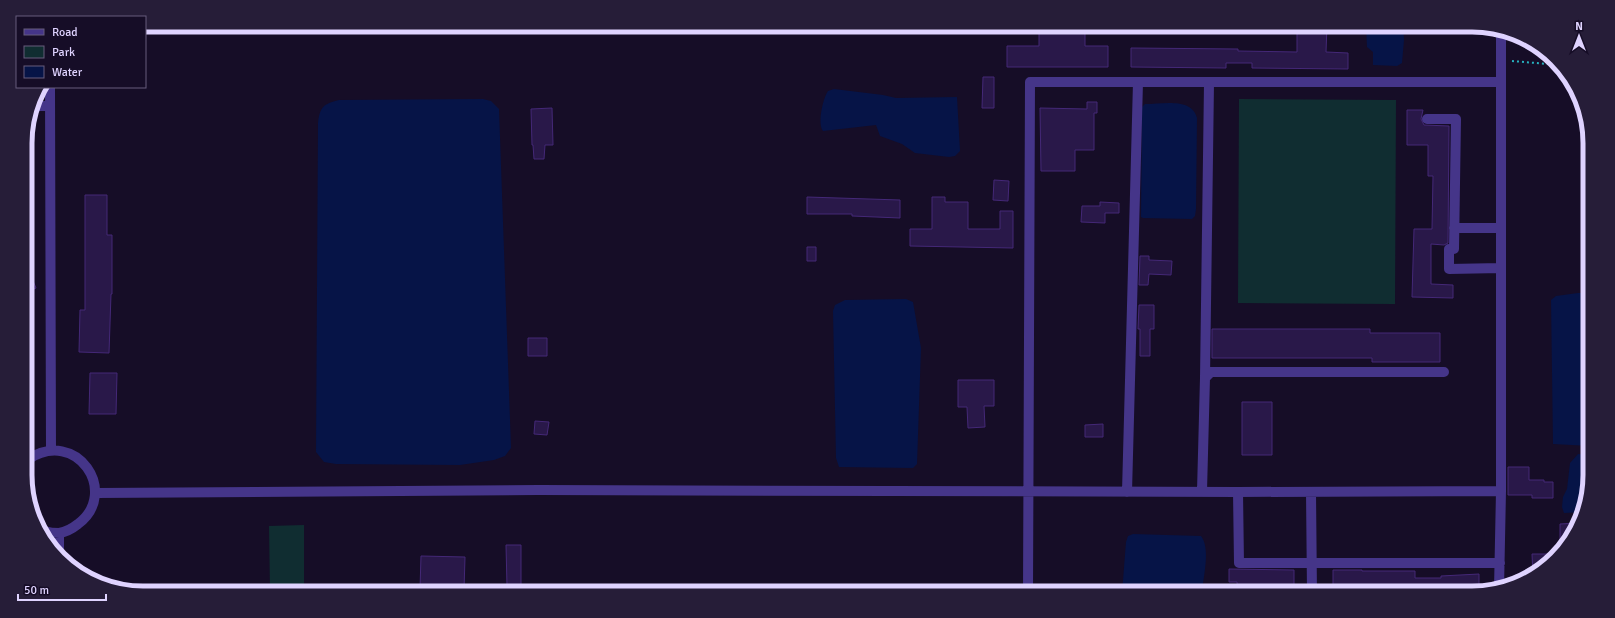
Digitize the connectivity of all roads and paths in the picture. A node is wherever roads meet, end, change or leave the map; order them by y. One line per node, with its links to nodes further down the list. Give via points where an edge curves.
1 (1501, 36): 2 (street)
2 (1501, 60): 3 (path); 5 (street)
3 (1550, 64)
4 (1138, 82): 6 (street); 20 (street, via 1030,82); 21 (street)
5 (1501, 82): 6 (street); 12 (street)
6 (1209, 83): 15 (street)
7 (50, 88): 9 (street)
8 (38, 106): 9 (street)
9 (50, 106): 16 (street)
10 (1427, 119): 11 (street, via 1456,119)
11 (1454, 228): 12 (street); 13 (street, via 1454,249 1449,249 1449,269)
12 (1501, 228): 13 (street)
13 (1501, 268): 19 (street)
14 (1444, 372): 15 (street, via 1216,371)
15 (1205, 378): 18 (street)
16 (51, 450): 17 (street); 24 (street, via 68,453 83,462 93,476)
17 (32, 457)
18 (1202, 491): 21 (street); 22 (street)
19 (1501, 491): 23 (street); 29 (street)
20 (1029, 492): 21 (street); 24 (street, via 538,490); 31 (street)
21 (1127, 492)
22 (1238, 492): 23 (street); 28 (street, via 1239,563)
23 (1311, 492): 28 (street)
24 (96, 493): 26 (street, via 92,508 84,520 73,529)
25 (48, 531): 26 (street)
26 (59, 533): 27 (street)
27 (59, 548)
28 (1312, 563): 29 (street); 32 (street)
29 (1500, 563): 30 (street)
30 (1499, 582)
31 (1028, 586)
32 (1312, 586)

